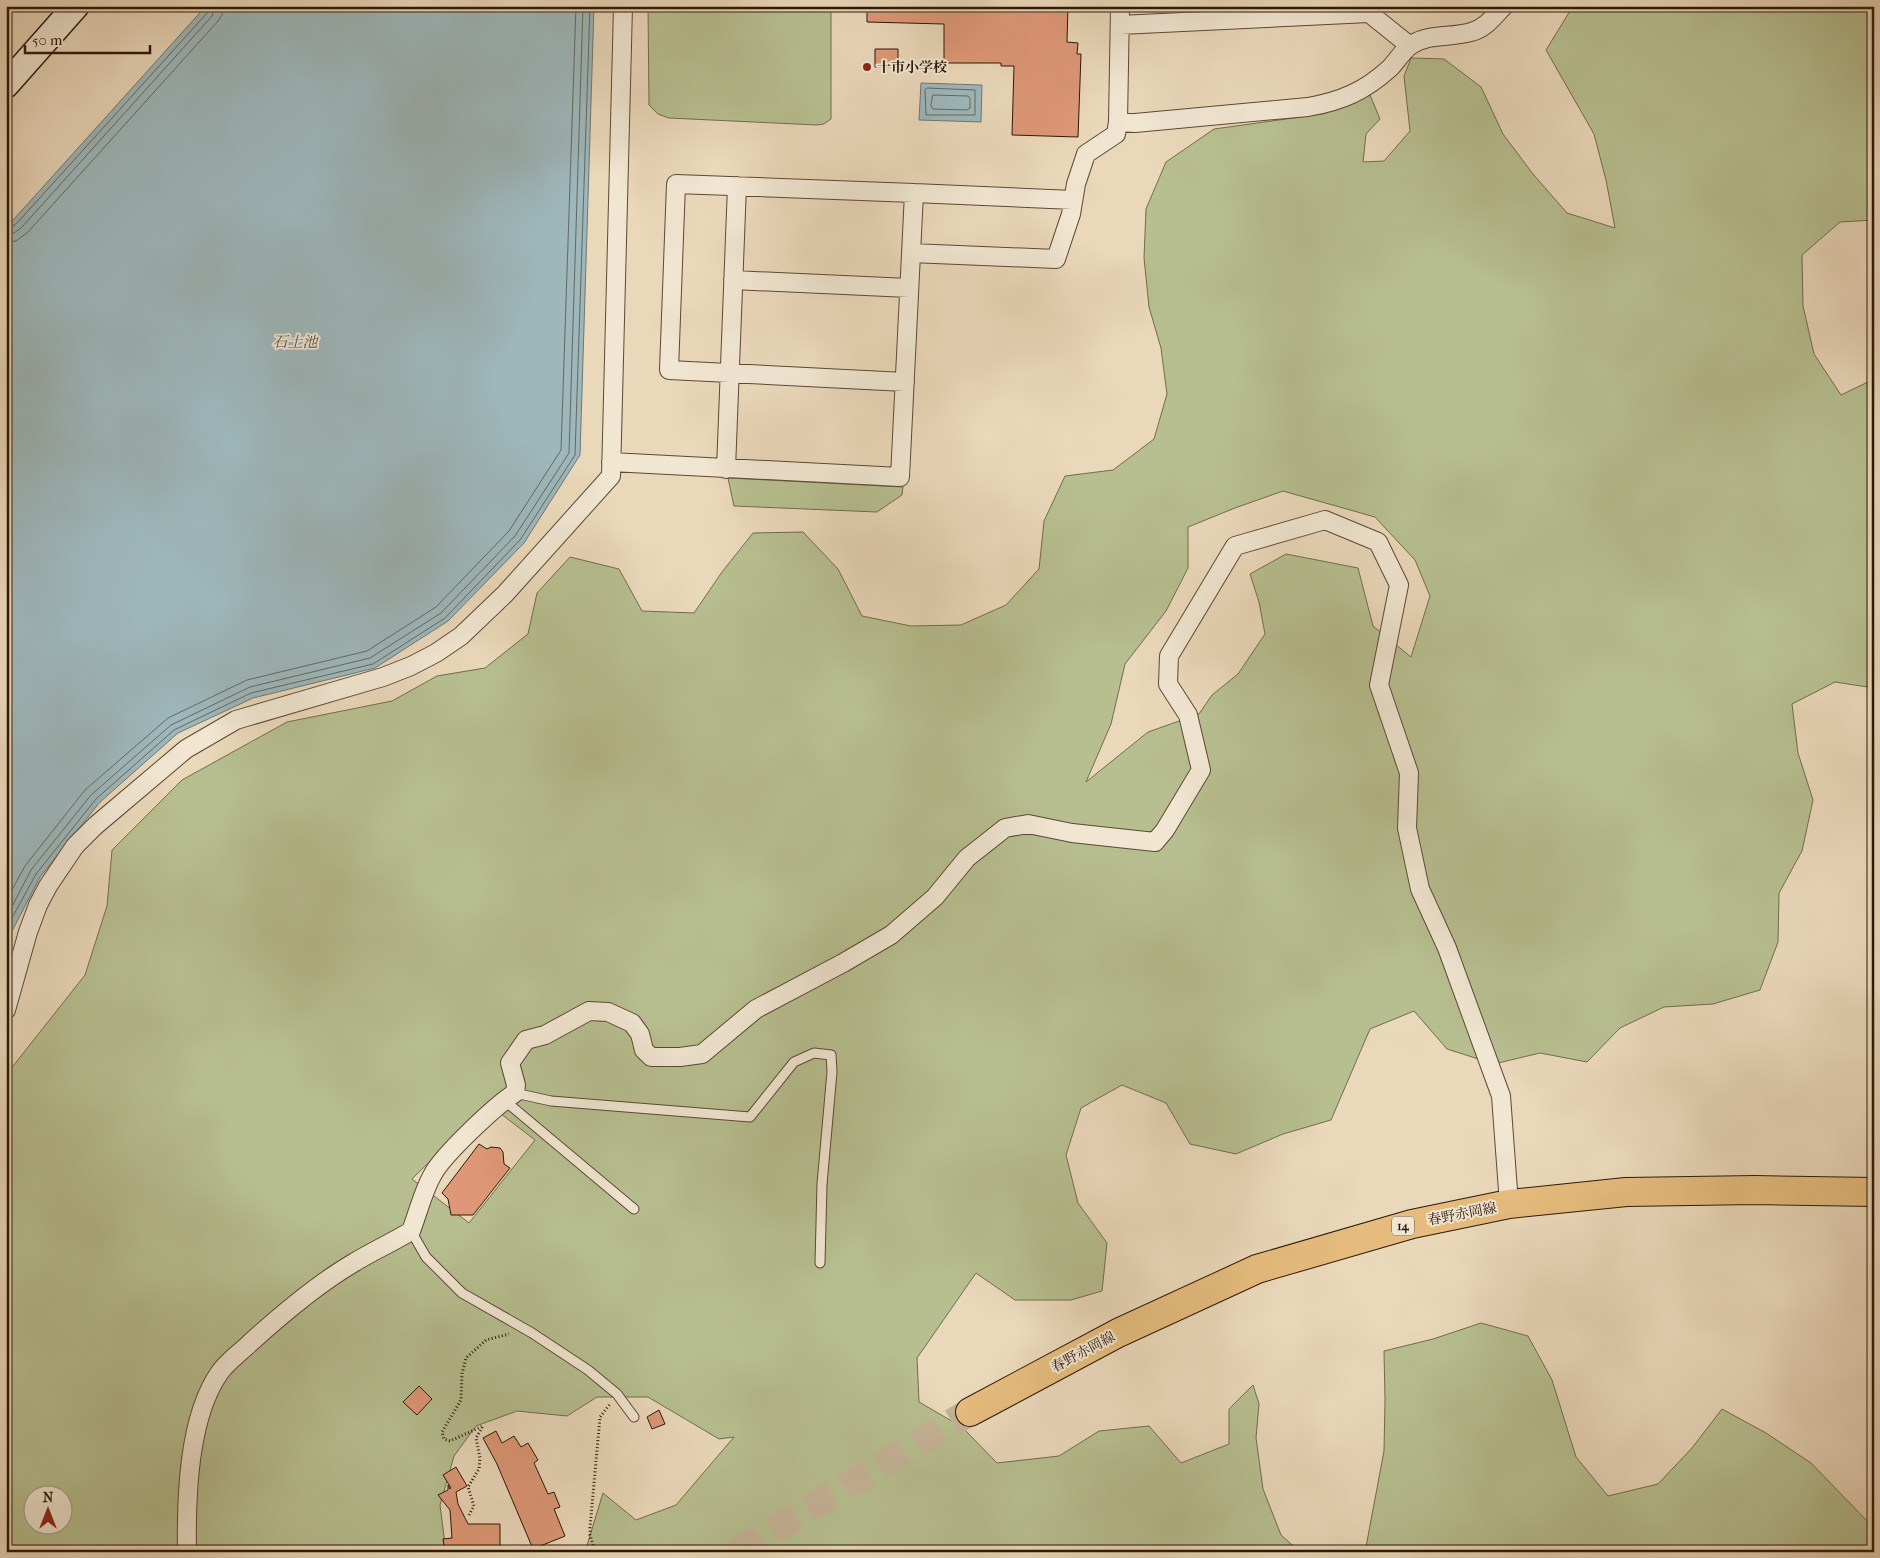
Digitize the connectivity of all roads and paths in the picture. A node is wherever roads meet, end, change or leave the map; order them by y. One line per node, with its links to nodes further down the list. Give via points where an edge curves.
1 (76, 6): 7 (street)
2 (623, 6): 17 (street)
3 (1120, 6): 5 (street)
4 (1504, 6): 6 (street, via 1487,25 1472,32 1436,36)
5 (1120, 25): 6 (street, via 1369,13); 8 (street)
6 (1410, 46): 8 (street, via 1376,80 1353,95 1324,105)
7 (6, 85)
8 (1118, 122): 11 (street, via 1116,134 1086,154)
9 (737, 186): 10 (street); 13 (street); 15 (street, via 676,184 669,370)
10 (914, 193): 11 (street); 12 (street)
11 (1073, 200): 12 (street, via 1072,214 1056,259)
12 (911, 252): 14 (street)
13 (733, 280): 14 (street); 15 (street)
14 (909, 288): 16 (street)
15 (730, 373): 16 (street); 18 (street)
16 (905, 382): 18 (street, via 900,477)
17 (611, 462): 18 (street); 19 (street, via 611,476 505,594 461,636 436,653 383,677 258,712 227,724 186,749 95,826 75,846 38,905)
18 (726, 469)
19 (6, 1010)
20 (510, 1097): 22 (street, via 516,1085 510,1063 526,1040 545,1035 590,1011 608,1012 632,1023 640,1034 644,1050 651,1057 680,1058 702,1054 756,1009 891,935 935,896 966,858 1005,828 1028,824 1072,833 1156,842 1201,770 1188,715 1168,684 1169,656 1235,546 1325,520 1378,542 1399,585 1379,685 1409,773 1407,828 1420,889 1447,948 1501,1096); 23 (lane); 24 (street, via 454,1148 433,1173); 25 (lane, via 750,1117 794,1062 814,1053 831,1055)
21 (1874, 1192): 22 (main road, 春野赤岡線 / 14, via 1626,1192)
22 (1509, 1204): 28 (main road, 春野赤岡線 / 14, via 1412,1224 1257,1269 1118,1333)
23 (634, 1210)
24 (411, 1232): 26 (lane, via 426,1257 462,1293); 31 (street, via 354,1262 306,1296 220,1372 205,1401 193,1441 186,1516)
25 (820, 1263)
26 (532, 1333): 27 (lane); 30 (path, via 486,1340 466,1358 462,1400 442,1432 444,1439 450,1441 483,1426 476,1438 479,1469 468,1487 474,1506)
27 (618, 1394): 29 (lane); 32 (path, via 600,1417 590,1528)
28 (970, 1412)
29 (634, 1417)
30 (469, 1516)
31 (187, 1552)
32 (596, 1552)

